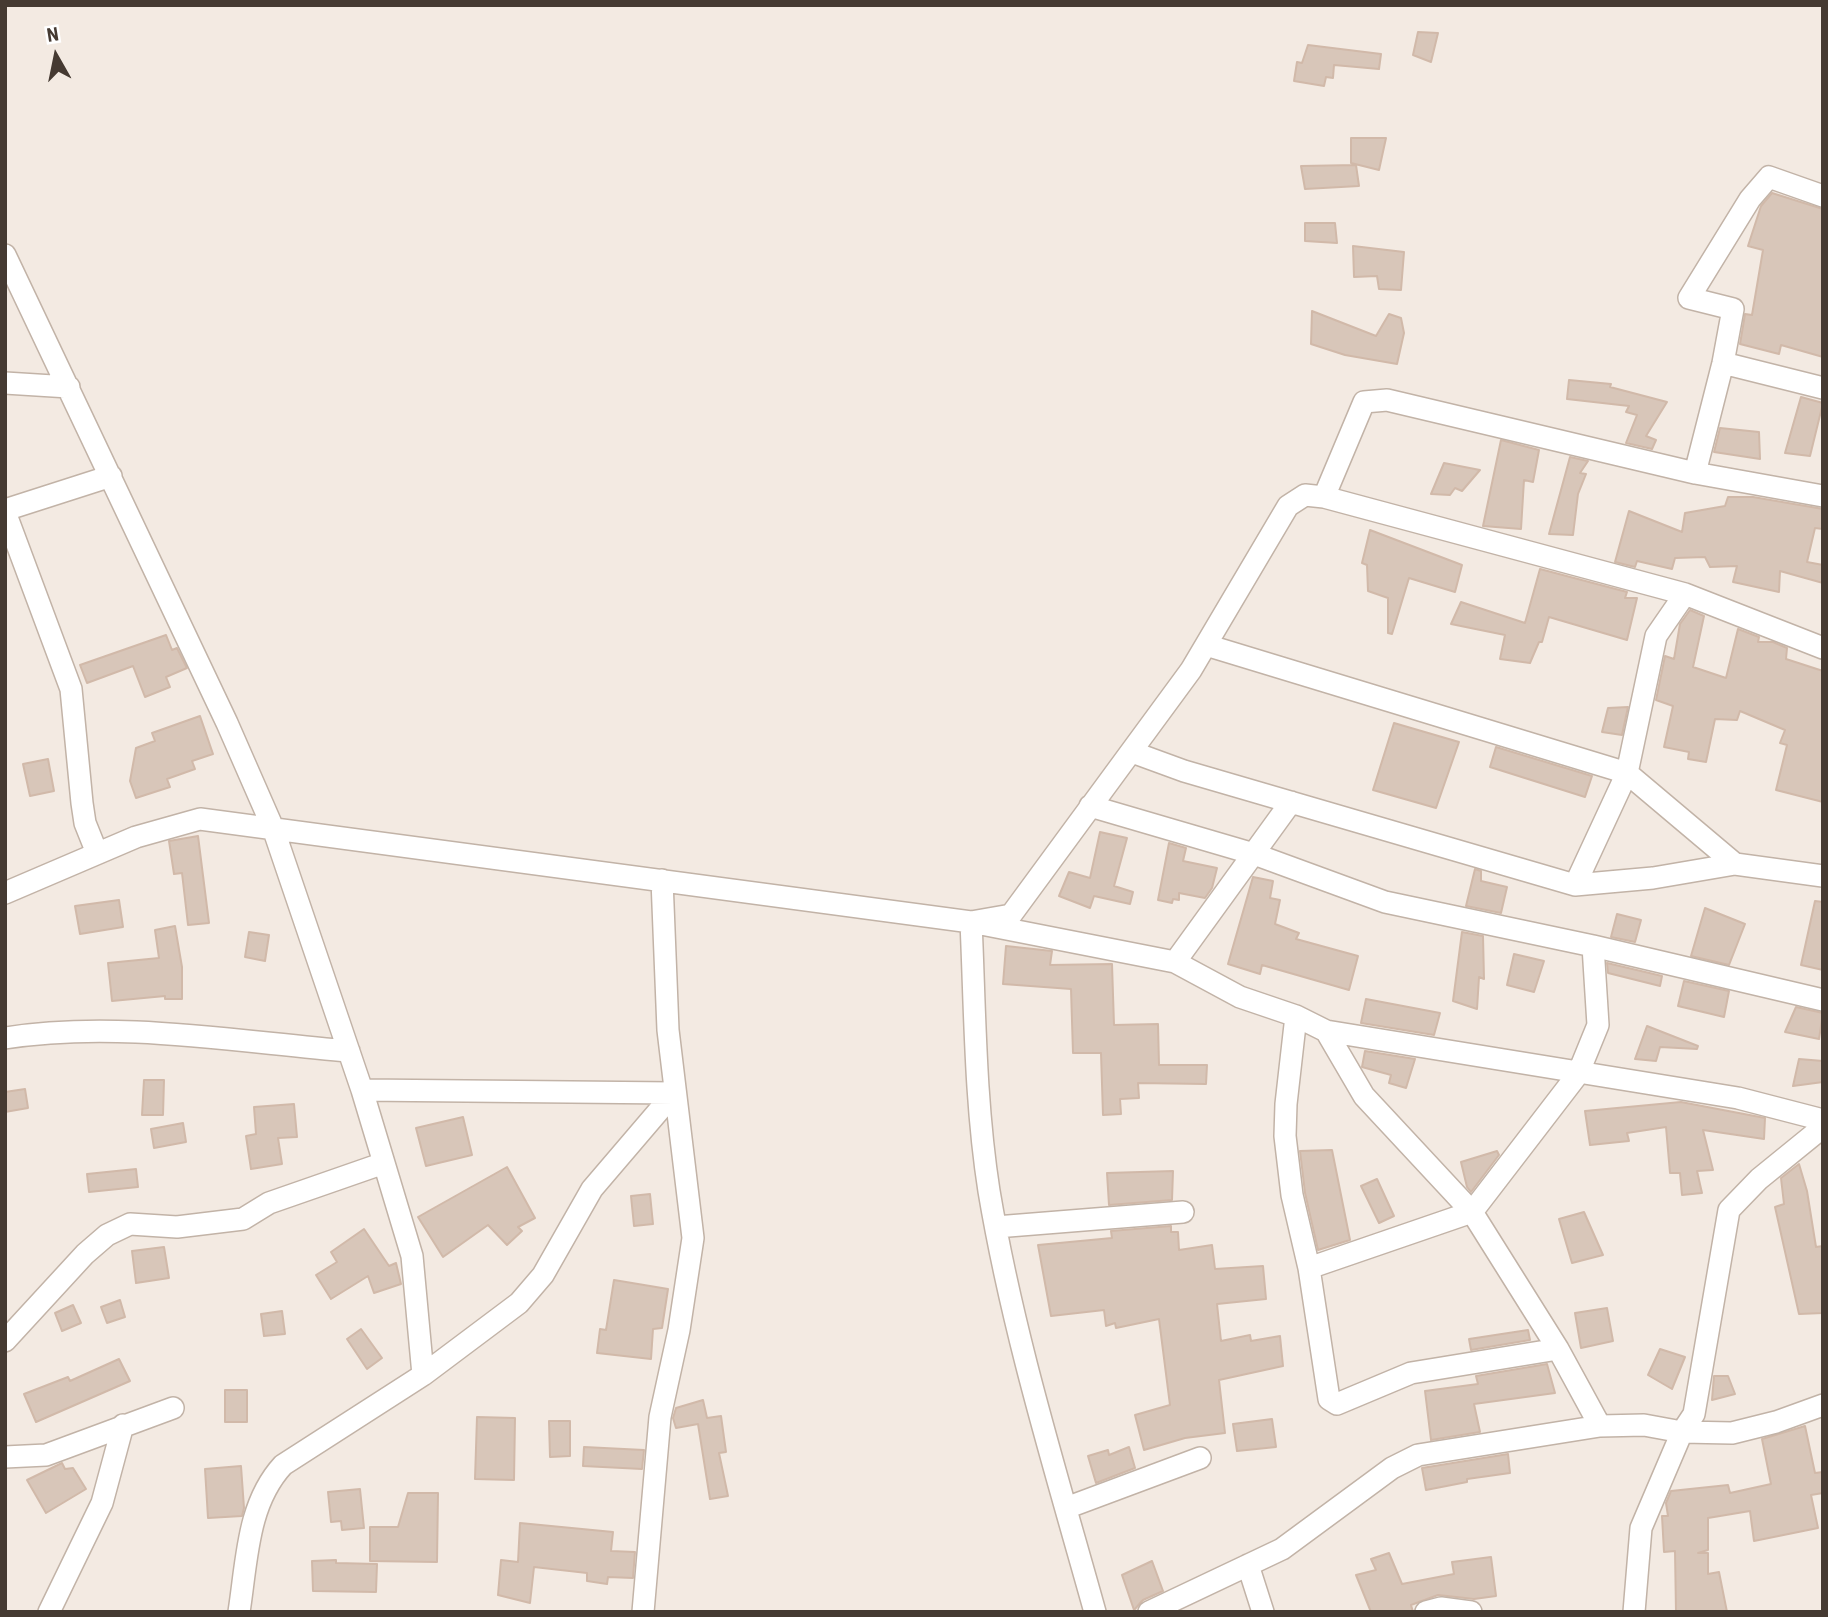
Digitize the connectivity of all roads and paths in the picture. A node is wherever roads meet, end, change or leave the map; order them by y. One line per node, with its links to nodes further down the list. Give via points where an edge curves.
1 (1823, 195): 3 (street, via 1769,177 1749,199 1689,298 1733,310)
2 (5, 255): 5 (street)
3 (1723, 363): 6 (street); 7 (street)
4 (5, 383): 5 (street)
5 (69, 387): 8 (street)
6 (1823, 388)
7 (1695, 473): 9 (street); 10 (street, via 1387,400 1364,402)
8 (111, 476): 11 (street); 19 (street)
9 (1823, 496)
10 (1324, 497): 12 (street); 13 (street, via 1305,495 1288,506)
11 (5, 511): 20 (street, via 71,689 85,823)
12 (1685, 594): 14 (street); 16 (street, via 1656,636)
13 (1206, 645): 15 (street); 16 (street)
14 (1823, 648)
15 (1132, 752): 17 (street); 18 (street)
16 (1627, 773): 22 (street); 25 (street)
17 (1291, 802): 21 (street); 25 (street)
18 (1090, 806): 21 (street); 27 (street, via 1011,915)
19 (273, 828): 20 (street, via 200,819); 24 (street); 34 (street)
20 (97, 853): 26 (street)
21 (1254, 854): 28 (street, via 1385,902); 29 (street)
22 (1735, 864): 23 (street); 25 (street, via 1653,878)
23 (1823, 876)
24 (663, 880): 27 (street); 37 (street)
25 (1575, 884)
26 (5, 893)
27 (971, 922): 29 (street); 43 (street, via 980,1117)
28 (1593, 946): 30 (street); 35 (street, via 1598,1025)
29 (1175, 962): 31 (street, via 1240,997)
30 (1823, 1000)
31 (1296, 1016): 32 (street); 44 (street, via 1286,1136 1292,1195)
32 (1326, 1031): 35 (street); 42 (street, via 1364,1096)
33 (5, 1038): 34 (street, via 106,1031)
34 (349, 1051): 36 (street)
35 (1578, 1074): 38 (street, via 1738,1098); 42 (street)
36 (362, 1090): 37 (street); 40 (street)
37 (674, 1093): 48 (street, via 592,1189 543,1275 519,1303); 60 (street, via 694,1238 660,1416)
38 (1823, 1120)
39 (1823, 1127): 53 (street, via 1729,1210 1694,1414)
40 (384, 1163): 45 (street, via 269,1203 243,1219 177,1227 130,1224 107,1235); 48 (street, via 412,1256)
41 (1183, 1212): 43 (street)
42 (1472, 1212): 44 (street); 47 (street)
43 (996, 1227): 56 (street, via 1014,1321)
44 (1309, 1268): 47 (street, via 1329,1399 1336,1404 1411,1373)
45 (13, 1323): 46 (street)
46 (5, 1341)
47 (1558, 1349): 52 (street)
48 (422, 1375): 59 (street, via 283,1465 266,1483 253,1518)
49 (1823, 1405): 53 (street, via 1732,1433)
50 (173, 1408): 51 (street)
51 (123, 1424): 54 (street, via 46,1455); 58 (street, via 102,1503)
52 (1600, 1426): 53 (street, via 1644,1425); 57 (street, via 1418,1455 1392,1468 1282,1549)
53 (1682, 1432): 66 (street, via 1641,1528)
54 (5, 1457)
55 (1200, 1458): 56 (street)
56 (1066, 1508): 61 (street)
57 (1248, 1566): 62 (street); 63 (street)
58 (49, 1612)
59 (239, 1612)
60 (643, 1612)
61 (1095, 1612)
62 (1149, 1612)
63 (1264, 1612)
64 (1426, 1612): 65 (street, via 1441,1608)
65 (1471, 1612)
66 (1634, 1612)

